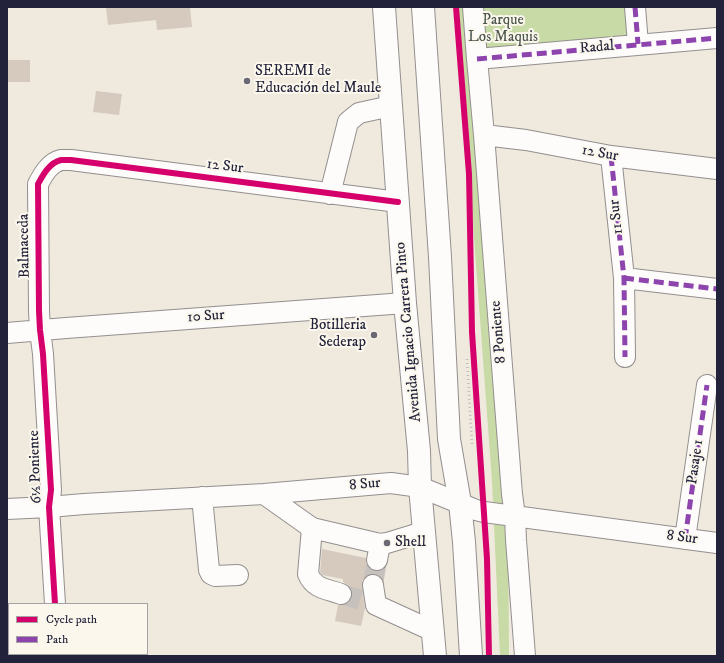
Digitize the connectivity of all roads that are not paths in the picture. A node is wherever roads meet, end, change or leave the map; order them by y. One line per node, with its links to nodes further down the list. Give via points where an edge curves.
1 (384, 7): 8 (main road, Avenida Ignacio Carrera Pinto)
2 (423, 7): 25 (main road, via 449,439)
3 (473, 7): 7 (street, 8 Poniente)
4 (635, 7): 6 (street)
5 (717, 38): 6 (street, Radal)
6 (638, 44): 7 (street, Radal)
7 (477, 59): 9 (street, 8 Poniente)
8 (391, 106): 13 (street, via 359,113 348,122); 14 (main road, Avenida Ignacio Carrera Pinto)
9 (484, 135): 10 (street, 12 Sur); 28 (street, 8 Poniente)
10 (611, 156): 12 (street, 12 Sur); 15 (street, 11 Sur)
11 (50, 166): 13 (street, 12 Sur, via 61,160 71,160); 18 (street, Balmaceda, via 38,184)
12 (717, 169)
13 (330, 194): 14 (street, 12 Sur)
14 (398, 202): 17 (main road, Avenida Ignacio Carrera Pinto)
15 (624, 278): 16 (street); 20 (street, 11 Sur)
16 (717, 289)
17 (406, 303): 18 (street, 10 Sur); 22 (main road, Avenida Ignacio Carrera Pinto)
18 (40, 330): 19 (street, 10 Sur); 26 (street, 6½ Poniente)
19 (7, 333)
20 (625, 357)
21 (707, 385): 31 (street, Pasaje 1)
22 (420, 488): 23 (street, 8 Sur, via 391,483); 25 (street, 8 Sur); 30 (main road, Avenida Ignacio Carrera Pinto)
23 (264, 494): 24 (street, 8 Sur); 29 (street)
24 (202, 497): 26 (street, 8 Sur); 33 (street, via 209,570 215,576)
25 (460, 503): 28 (street, 8 Sur, via 476,510); 39 (main road)
26 (50, 507): 27 (street, 8 Sur); 36 (street, 6½ Poniente)
27 (7, 509)
28 (515, 516): 31 (street, 8 Sur); 40 (street, 8 Poniente)
29 (312, 528): 30 (street, via 379,552 387,543); 34 (street, via 308,574 310,580 318,587)
30 (423, 532): 37 (main road, Avenida Ignacio Carrera Pinto)
31 (685, 539): 32 (street, 8 Sur)
32 (717, 543)
33 (238, 575)
34 (341, 594)
35 (372, 597): 37 (street)
36 (55, 603)
37 (433, 631): 38 (main road, Avenida Ignacio Carrera Pinto)
38 (435, 656)
39 (472, 656)
40 (525, 656)

